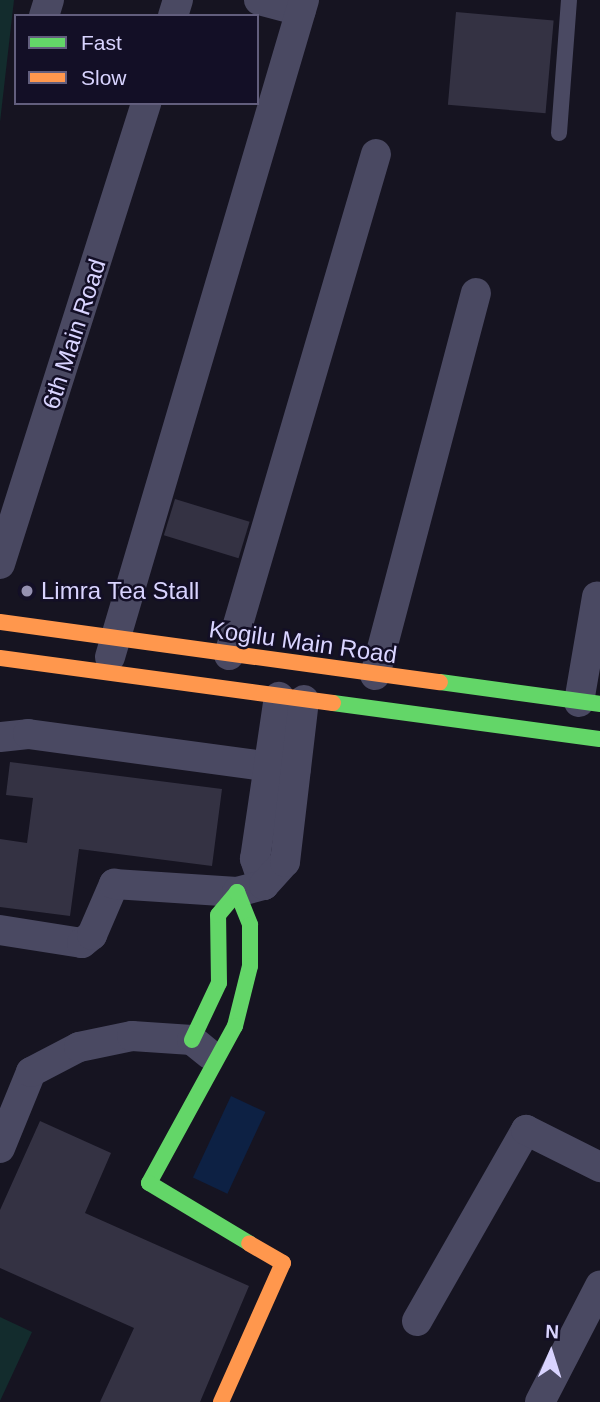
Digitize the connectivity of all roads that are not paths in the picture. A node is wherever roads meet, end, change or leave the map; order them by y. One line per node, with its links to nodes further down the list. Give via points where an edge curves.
1 (259, 0): 3 (street)
2 (569, 0): 5 (lane)
3 (303, 6): 11 (street)
4 (145, 105): 8 (street, 6th Main Road)
5 (559, 133)
6 (376, 154): 12 (street)
7 (476, 293): 15 (street)
8 (0, 565)
9 (597, 597): 17 (street)
10 (0, 622): 11 (main road, Kogilu Main Road)
11 (115, 638): 12 (main road, Kogilu Main Road); 14 (street)
12 (229, 655): 15 (main road, Kogilu Main Road)
13 (0, 658): 14 (main road)
14 (106, 673): 16 (main road)
15 (375, 675): 17 (main road, Kogilu Main Road)
16 (291, 699): 19 (main road); 20 (street)
17 (590, 703)
18 (0, 737): 20 (street, via 28,734)
19 (600, 739)
20 (282, 769): 21 (street, via 285,862)
21 (251, 888): 22 (street, via 114,884 92,935 82,943); 23 (main road, via 218,915 219,983); 23 (main road, via 250,966 235,1026)
22 (0, 930)
23 (203, 1049): 24 (street, via 119,1039 79,1047 31,1072); 28 (main road, via 149,1183 284,1263)
24 (0, 1148)
25 (600, 1167): 27 (street, via 526,1130)
26 (600, 1286): 29 (street)
27 (417, 1321)
28 (221, 1402)
29 (540, 1402)

